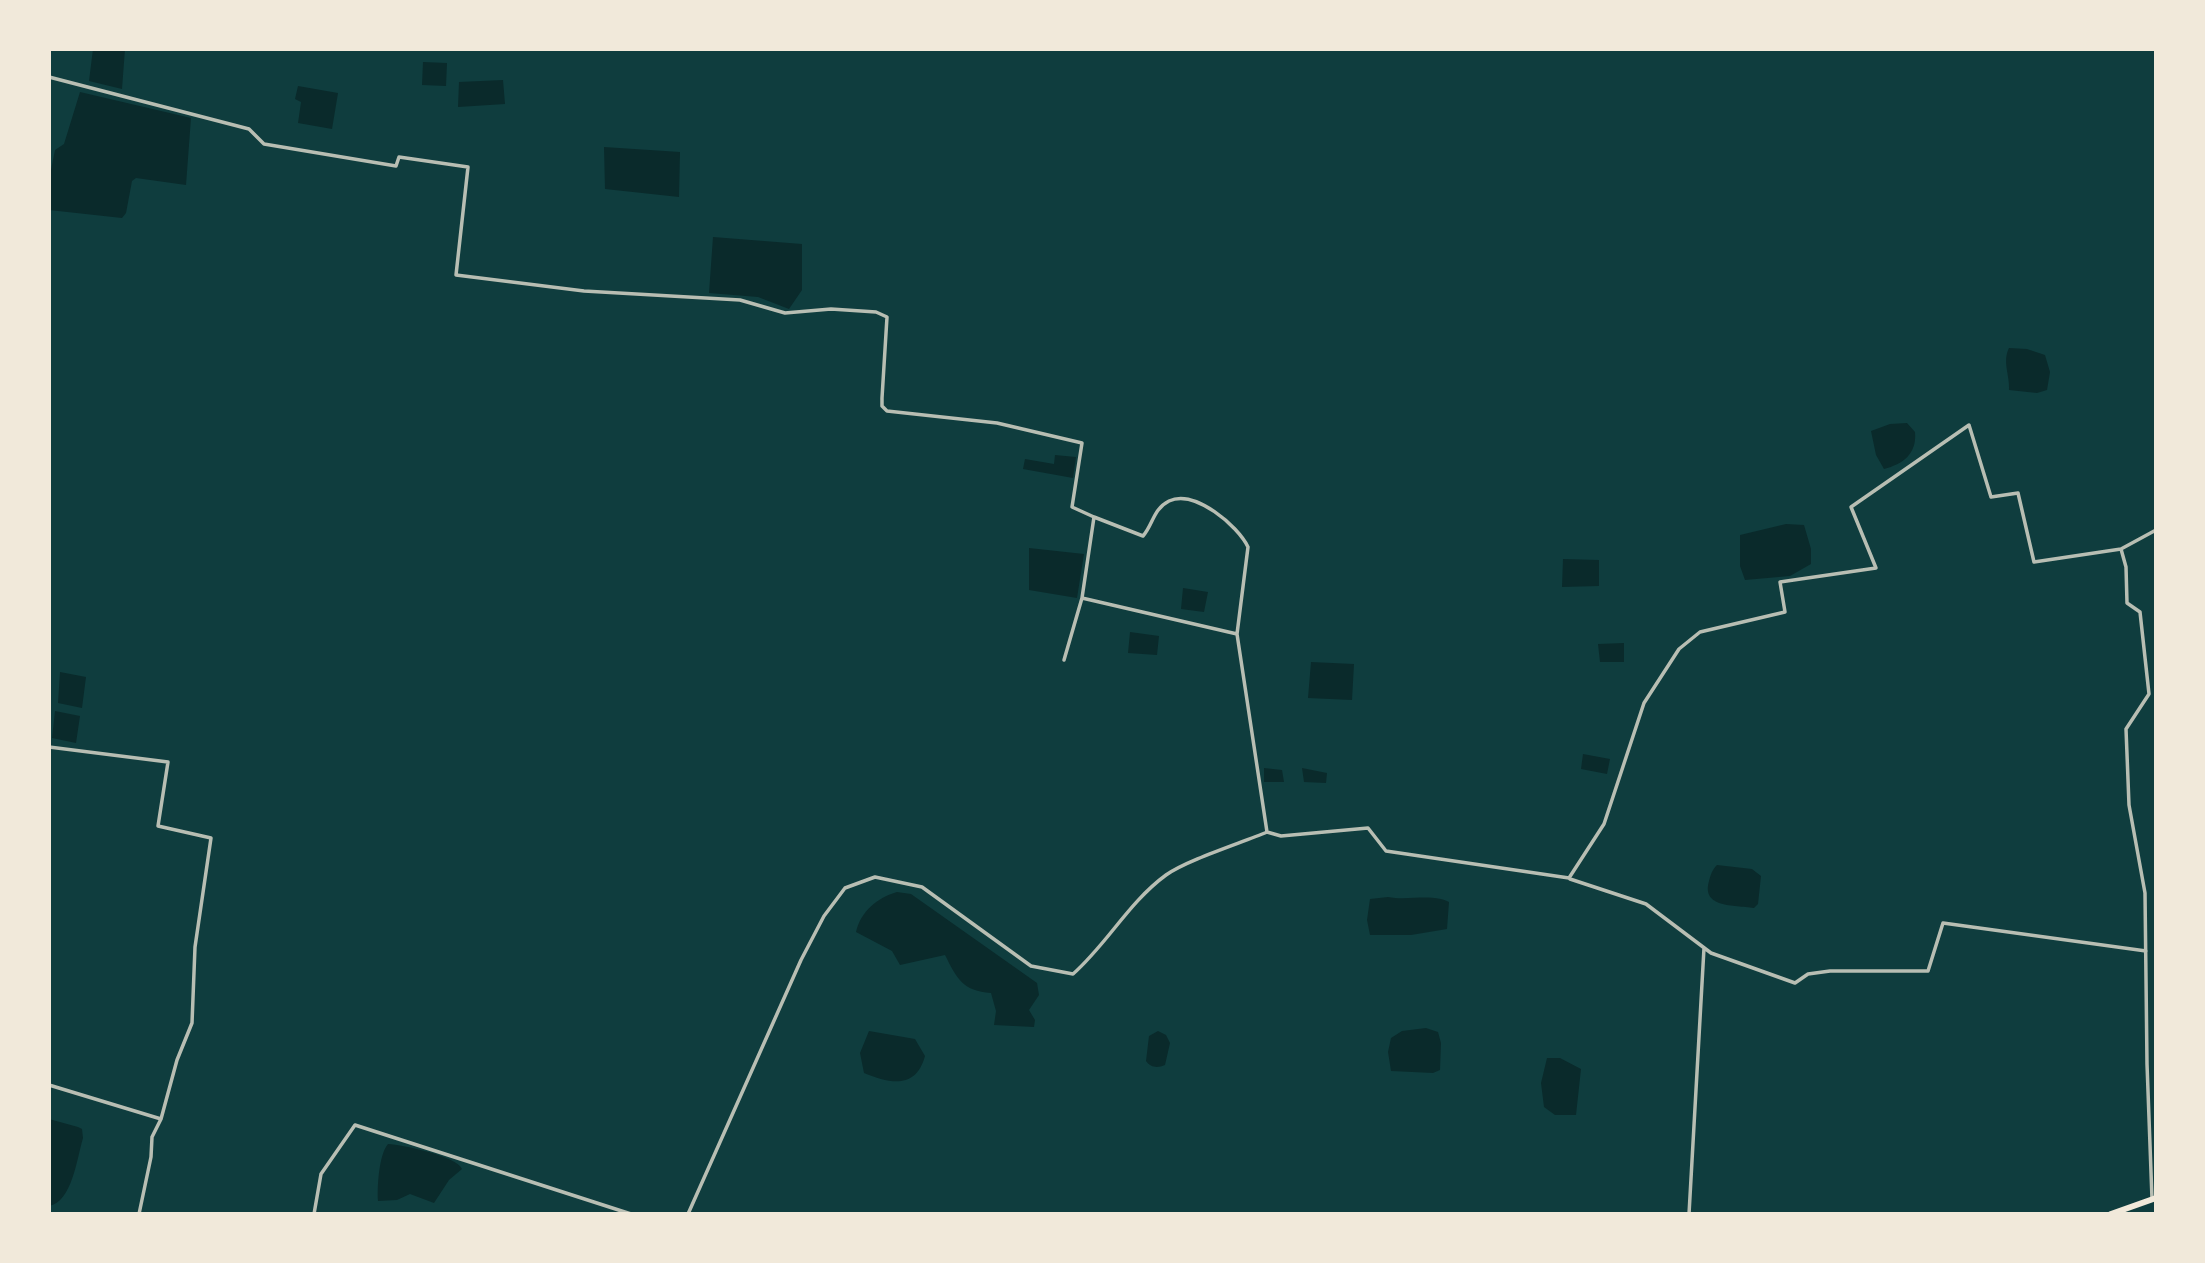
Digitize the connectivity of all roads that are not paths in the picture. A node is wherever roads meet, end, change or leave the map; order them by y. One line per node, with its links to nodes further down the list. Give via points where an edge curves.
1 (49, 77): 2 (street, via 249,129 264,144 396,166 399,157 468,167 456,275 584,291 740,300 785,313 831,309 881,313 887,317 882,406 887,411 997,423 1083,443 1072,507)
2 (1094, 517): 5 (street); 6 (street, via 1143,536 1153,515 1168,501 1181,498 1217,512 1248,547)
3 (2156, 530): 4 (street)
4 (2121, 550): 10 (street, via 2034,562 2018,493 1991,497 1969,425 1851,507 1876,568 1780,582 1785,612 1700,632 1679,649 1644,703 1604,824); 12 (street, via 2127,603 2140,612 2149,694 2126,729 2129,805 2145,893)
5 (1082, 598): 6 (street); 7 (street)
6 (1237, 634): 9 (street)
7 (1064, 660)
8 (49, 747): 14 (street, via 168,762 158,826 211,838 195,947 192,1023)
9 (1267, 832): 10 (street, via 1281,836 1368,828 1386,851); 19 (street, via 1167,874 1073,974 1031,966 922,887 875,877 845,888 801,960)
10 (1569, 878): 11 (street, via 1646,904)
11 (1704, 948): 12 (street, via 1795,983 1808,974 1830,971 1928,971 1943,923); 20 (street)
12 (2146, 951): 15 (street)
13 (49, 1085): 14 (street)
14 (161, 1119): 16 (street, via 151,1140)
15 (2154, 1198): 21 (highway)
16 (139, 1214)
17 (314, 1214): 18 (street, via 321,1174 355,1125)
18 (631, 1214)
19 (688, 1214)
20 (1689, 1214)
21 (2111, 1214)

